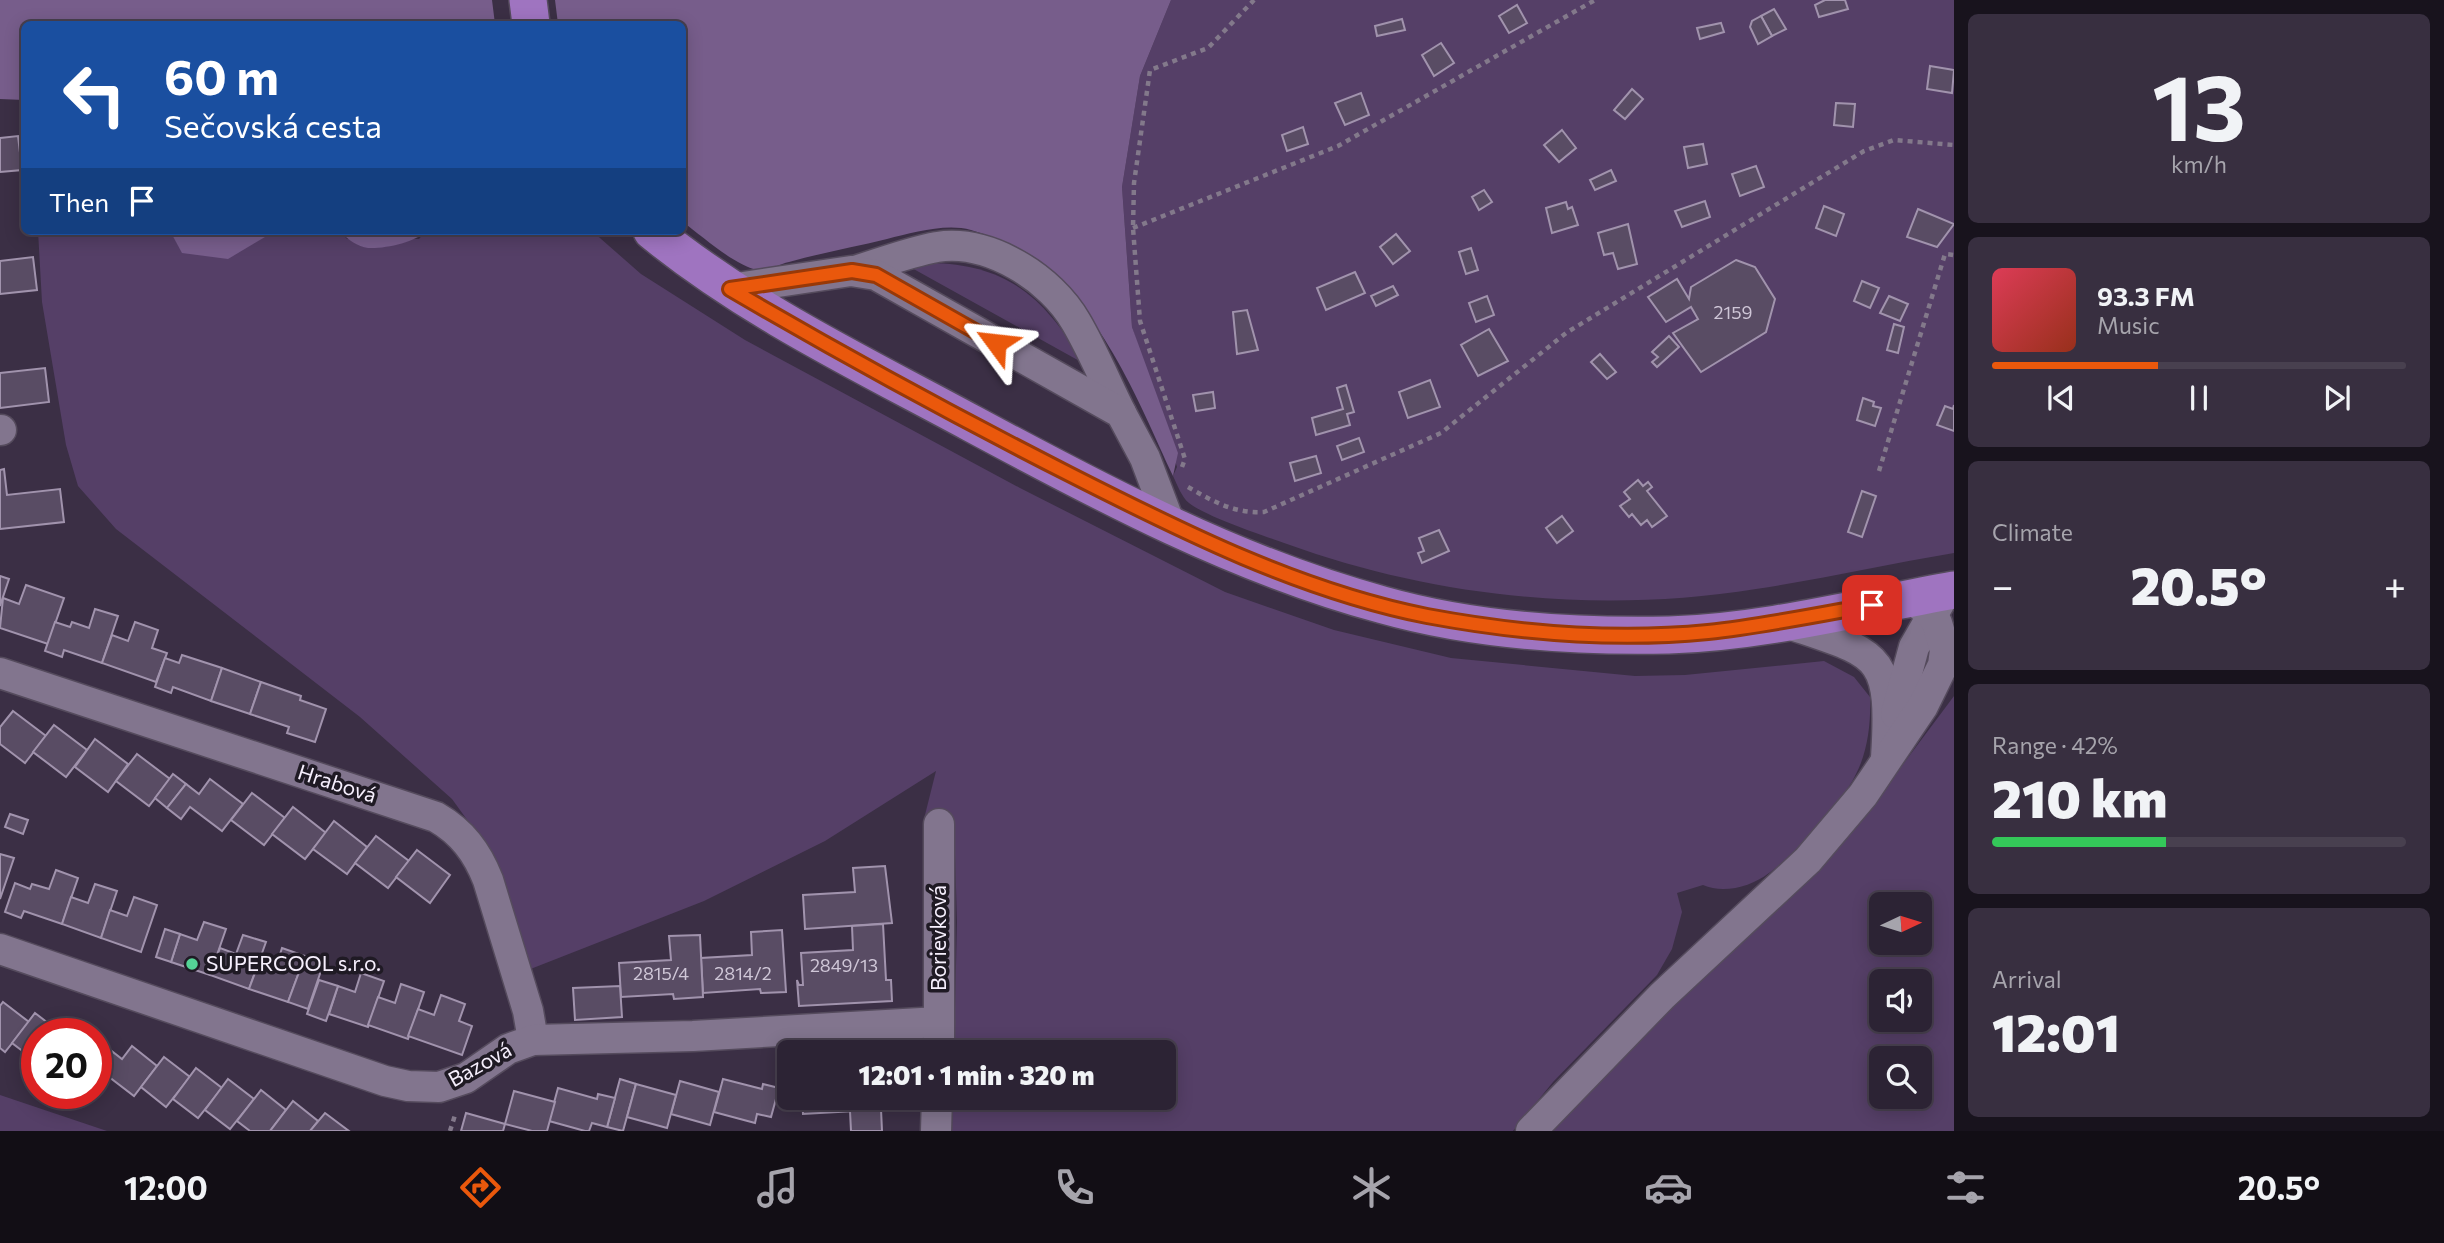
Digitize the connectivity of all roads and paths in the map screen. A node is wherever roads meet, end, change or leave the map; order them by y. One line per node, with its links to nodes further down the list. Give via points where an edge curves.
1 (528, 0): 4 (main road)
2 (1254, 0): 6 (path, via 1208,48 1150,70)
3 (1595, 0): 6 (path, via 1338,146)
4 (531, 21)
5 (1954, 145): 14 (path, via 1894,140 1864,151 1566,333 1441,433 1264,512 1250,513 1215,503)
6 (1133, 228): 12 (path, via 1139,321 1185,460)
7 (657, 235): 10 (main road)
8 (1954, 255): 13 (path, via 1945,254)
9 (852, 271): 10 (street); 11 (street, via 876,275); 11 (street, via 939,247 981,250 1016,264 1050,290 1075,320)
10 (730, 289): 15 (main road, via 884,376)
11 (1121, 413): 15 (street, via 1145,457)
12 (1181, 470)
13 (1879, 471)
14 (1177, 481)
15 (1170, 524): 17 (main road, via 1318,585 1428,616 1588,634 1670,635)
16 (1936, 598): 17 (main road); 20 (street, via 1943,665 1923,706)
17 (1783, 622): 20 (street, via 1849,645 1875,662 1887,689)
18 (0, 673): 24 (street, Hrabová, via 436,817 453,827 480,860 488,880)
19 (1954, 678): 20 (street)
20 (1886, 759): 27 (street, via 1857,803 1808,860 1662,996)
21 (939, 824): 23 (street, Borievková)
22 (0, 949): 24 (street, Bazová, via 408,1086 454,1083 508,1049)
23 (939, 1037): 24 (street, Bazová)
24 (533, 1040)
25 (937, 1110): 26 (street)
26 (936, 1131)
27 (1531, 1131)

